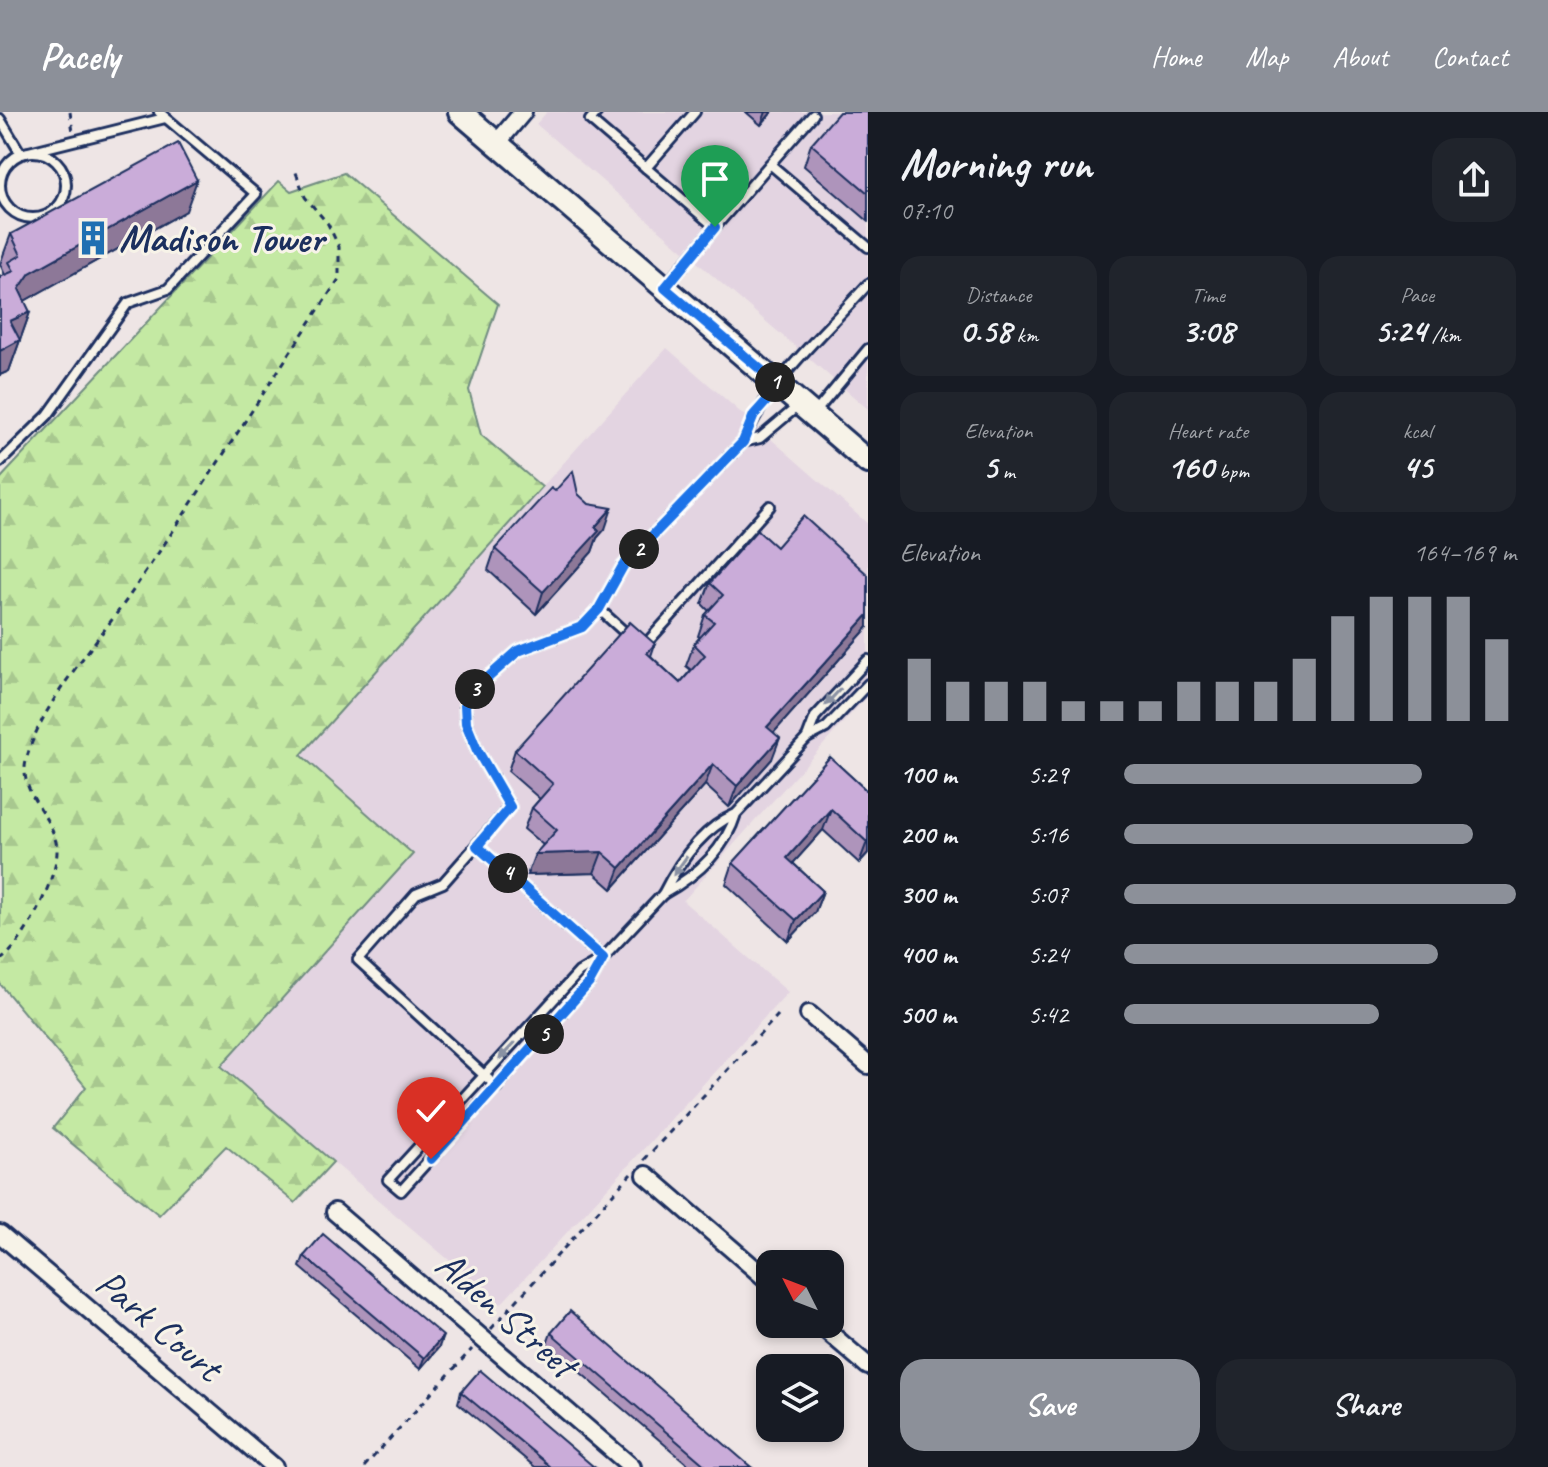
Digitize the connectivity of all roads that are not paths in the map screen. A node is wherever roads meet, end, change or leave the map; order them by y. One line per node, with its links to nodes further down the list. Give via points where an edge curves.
1 (523, 112): 8 (street)
2 (597, 112): 11 (lane, via 590,120)
3 (695, 112): 11 (lane)
4 (162, 115): 9 (lane); 20 (lane, via 256,194 168,289 128,303 48,415)
5 (469, 115): 8 (main road)
6 (813, 115): 10 (lane)
7 (0, 119): 9 (lane)
8 (497, 143): 15 (main road)
9 (21, 154): 9 (lane, via 1,179 4,201 20,216 42,217 65,194 63,172 48,156)
10 (770, 164): 12 (lane); 13 (lane)
11 (646, 168): 12 (lane)
12 (715, 227): 15 (lane)
13 (868, 247)
14 (868, 284): 17 (lane, via 801,353)
15 (665, 288): 17 (main road)
16 (866, 356): 18 (lane)
17 (780, 386): 18 (main road); 19 (lane, via 754,415)
18 (807, 409): 19 (lane, via 760,438); 21 (main road)
19 (743, 442): 23 (lane, via 623,566)
20 (0, 462)
21 (868, 462)
22 (770, 506): 23 (lane, via 642,648)
23 (599, 609): 28 (lane, via 582,627 518,651 474,690 465,705 477,750 510,807)
24 (868, 660): 26 (lane, one-way to 26, via 815,717)
25 (868, 684): 26 (lane, via 826,728)
26 (807, 738): 27 (lane)
27 (736, 814): 29 (lane, one-way to 29, via 721,821 677,865); 29 (lane, via 729,837 689,880)
28 (477, 846): 30 (lane); 33 (lane, via 443,883 416,894 358,960)
29 (663, 894): 30 (lane)
30 (603, 958): 33 (lane, one-way to 33, via 579,972); 34 (lane, via 589,983)
31 (809, 1014): 32 (street)
32 (868, 1065)
33 (484, 1075): 34 (lane); 34 (lane, via 388,1180 401,1191)
34 (497, 1087)
35 (646, 1175): 38 (street)
36 (335, 1212): 42 (street, Alden Street)
37 (0, 1234): 41 (street, Park Court)
38 (756, 1270)
39 (835, 1338): 40 (street)
40 (868, 1366)
41 (274, 1467)
42 (632, 1467)

